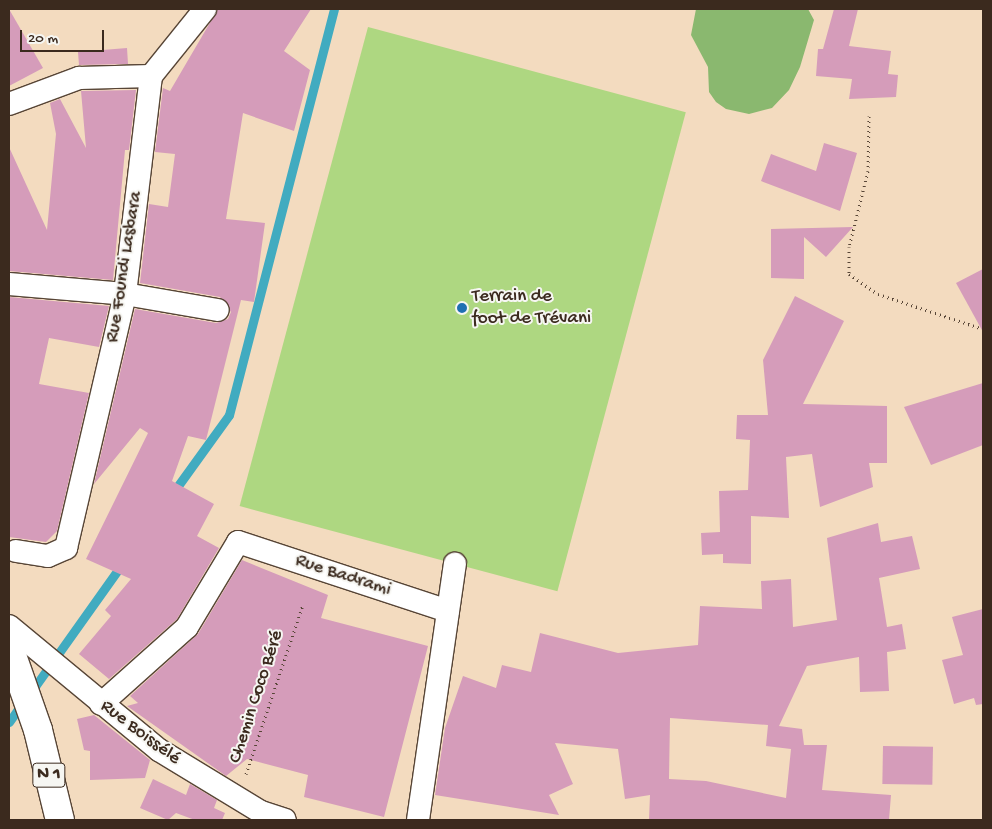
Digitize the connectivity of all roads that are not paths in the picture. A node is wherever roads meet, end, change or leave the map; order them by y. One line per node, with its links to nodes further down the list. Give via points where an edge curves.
1 (206, 9): 2 (street)
2 (151, 76): 3 (street, via 79,78); 5 (street, Rue Foundi Lasbara)
3 (9, 104)
4 (9, 284): 5 (street)
5 (125, 294): 6 (street); 7 (street, Rue Foundi Lasbara, via 66,548 48,556)
6 (218, 310)
7 (16, 551)
8 (455, 564): 9 (street)
9 (448, 611): 12 (street, Rue Badrami, via 238,542 187,628); 15 (street)
10 (9, 626): 12 (street, Rue Boissélé)
11 (11, 652): 13 (main road, N 1, via 38,730)
12 (102, 704): 14 (street, Rue Boissélé, via 159,750 237,798)
13 (60, 820)
14 (285, 820)
15 (418, 820)

